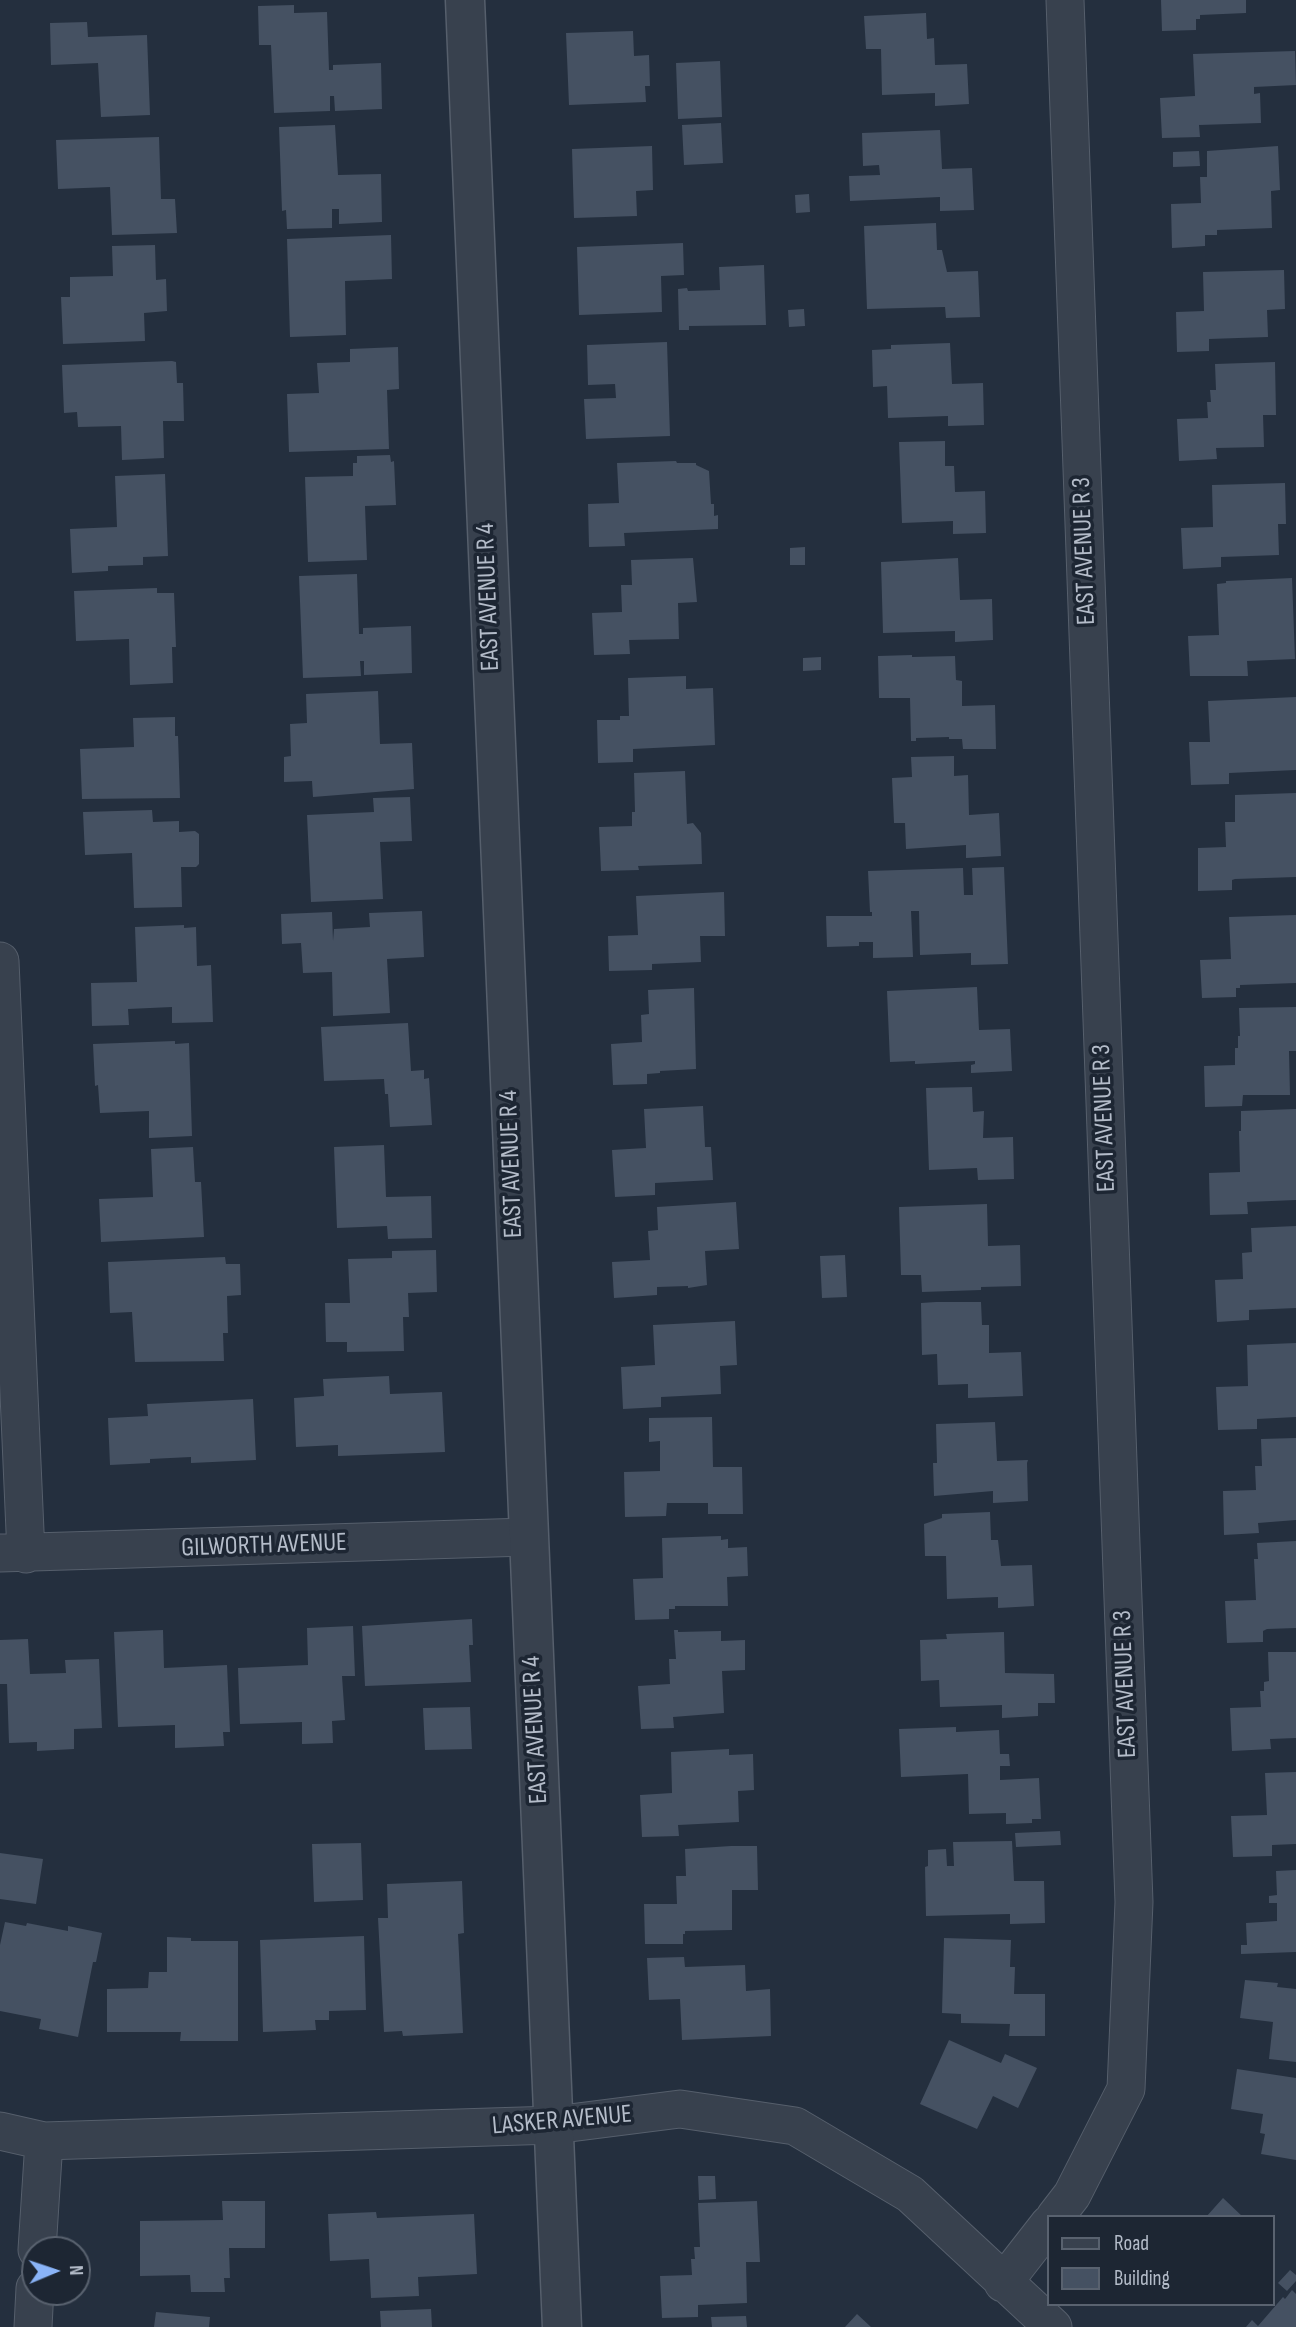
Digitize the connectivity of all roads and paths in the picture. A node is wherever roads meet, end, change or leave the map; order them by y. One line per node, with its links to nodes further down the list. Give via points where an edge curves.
1 (465, 0): 4 (street, EAST AVENUE R 4)
2 (1065, 0): 9 (street, EAST AVENUE R 3, via 1134,1902 1126,2089 1072,2195)
3 (0, 961): 5 (street)
4 (527, 1537): 5 (street, GILWORTH AVENUE); 6 (street, EAST AVENUE R 4)
5 (13, 1553)
6 (554, 2125): 8 (street, LASKER AVENUE); 12 (street, LASKER AVENUE, via 680,2109 795,2126 910,2194); 15 (street, EAST AVENUE R 4)
7 (0, 2131): 8 (street, LASKER AVENUE)
8 (44, 2141): 11 (street)
9 (1057, 2215)
10 (1048, 2225): 12 (street)
11 (38, 2236)
12 (1003, 2283): 16 (street, LASKER AVENUE)
13 (34, 2306): 14 (street)
14 (33, 2327)
15 (562, 2327)
16 (1053, 2327)

